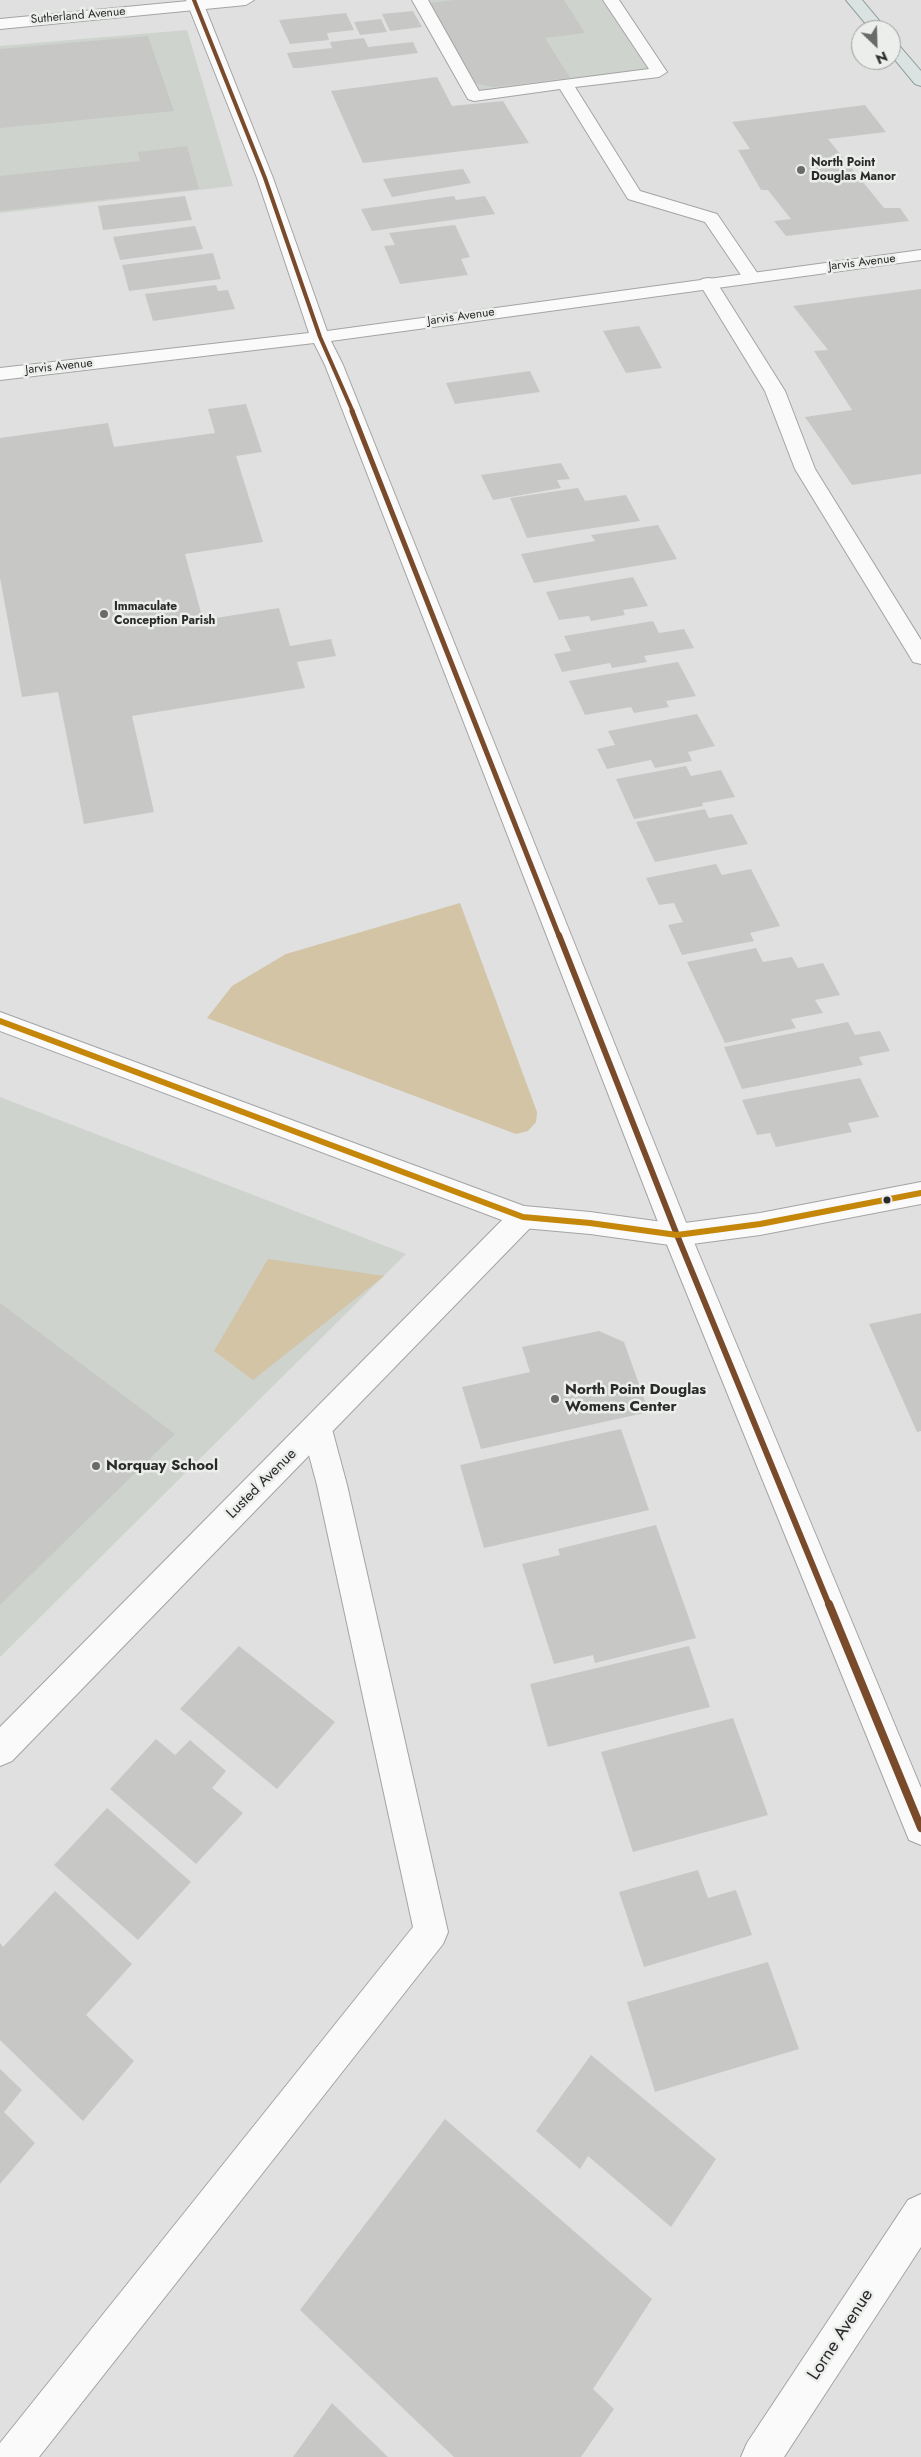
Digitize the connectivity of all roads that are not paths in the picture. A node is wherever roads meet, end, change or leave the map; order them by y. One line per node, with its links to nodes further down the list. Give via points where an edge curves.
1 (246, 0): 5 (street, Sutherland Avenue)
2 (420, 0): 10 (street, via 474,96)
3 (611, 0): 10 (street, via 659,72)
4 (854, 0): 6 (main road)
5 (195, 3): 7 (street, Sutherland Avenue); 14 (street, via 265,178)
6 (871, 20)
7 (0, 24)
8 (901, 57): 9 (main road)
9 (921, 81)
10 (565, 84): 12 (street, via 634,195 711,218)
11 (921, 255): 12 (street, Jarvis Avenue)
12 (751, 277): 13 (street, Jarvis Avenue)
13 (708, 283): 14 (street, Jarvis Avenue); 16 (street, via 775,391 805,469)
14 (320, 337): 15 (street, Jarvis Avenue); 20 (street, via 338,375)
15 (0, 374)
16 (921, 657)
17 (0, 1021): 19 (street)
18 (921, 1194): 20 (street, via 760,1224)
19 (523, 1217): 20 (street); 21 (street, Lusted Avenue)
20 (678, 1235): 23 (street)
21 (317, 1429): 22 (street, Lusted Avenue); 25 (street, via 431,1932)
22 (0, 1750)
23 (921, 1828)
24 (921, 2213): 26 (street, Lorne Avenue)
25 (14, 2457)
26 (760, 2457)

